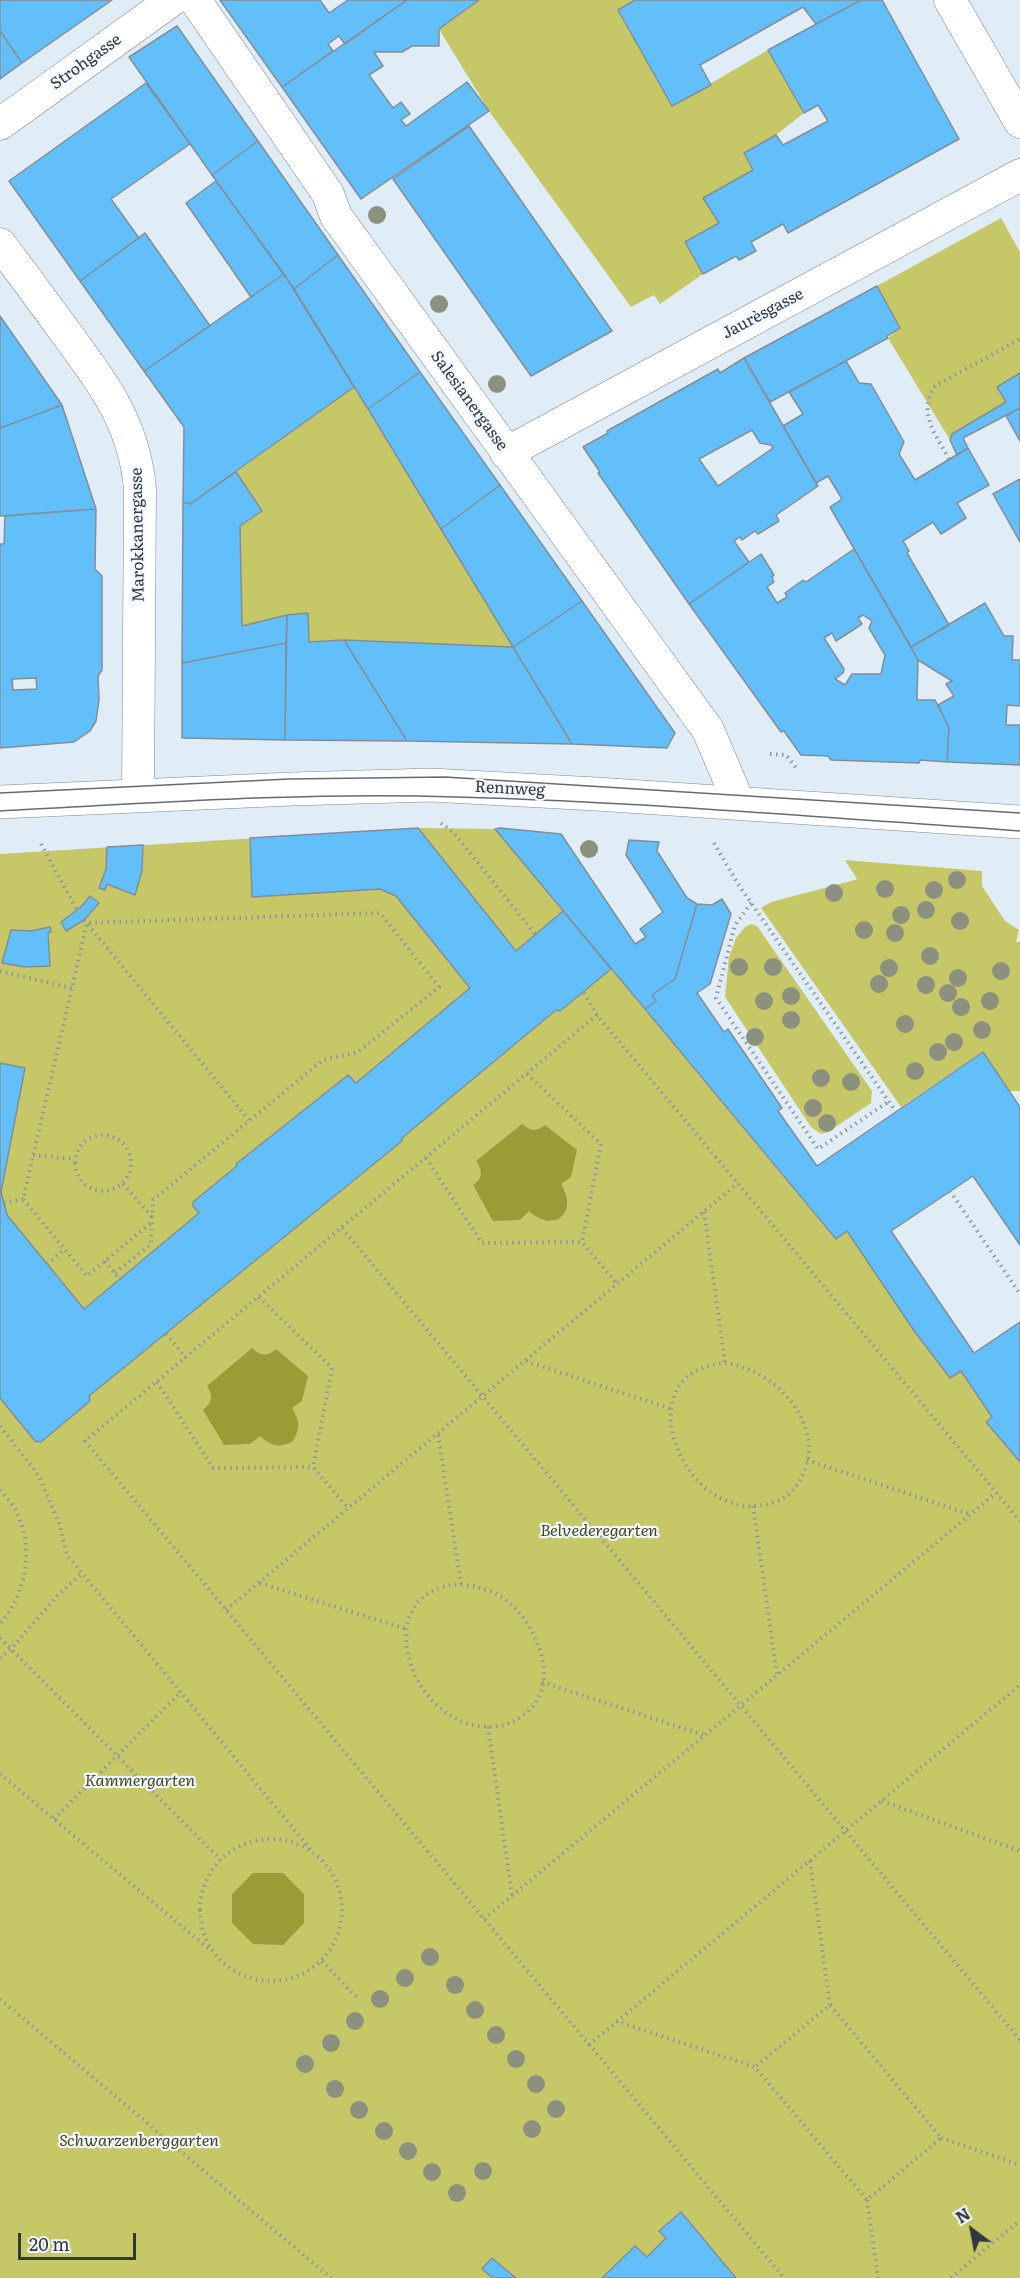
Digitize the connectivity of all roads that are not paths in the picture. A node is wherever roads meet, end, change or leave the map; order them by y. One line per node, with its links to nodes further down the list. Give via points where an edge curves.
1 (172, 0): 5 (street, Strohgasse)
2 (195, 0): 8 (street, Salesianergasse, via 327,194 336,216)
3 (950, 0): 4 (street)
4 (1020, 122)
5 (0, 124)
6 (1020, 175): 8 (street, Jaurèsgasse)
7 (0, 244): 9 (street, Marokkanergasse, via 103,384 121,414 138,463)
8 (506, 453): 11 (street, Salesianergasse, via 708,730)
9 (138, 795): 10 (main road, Rennweg); 11 (main road, Rennweg, via 431,785)
10 (0, 802)
11 (739, 803): 12 (main road, Rennweg)
12 (1020, 822)

